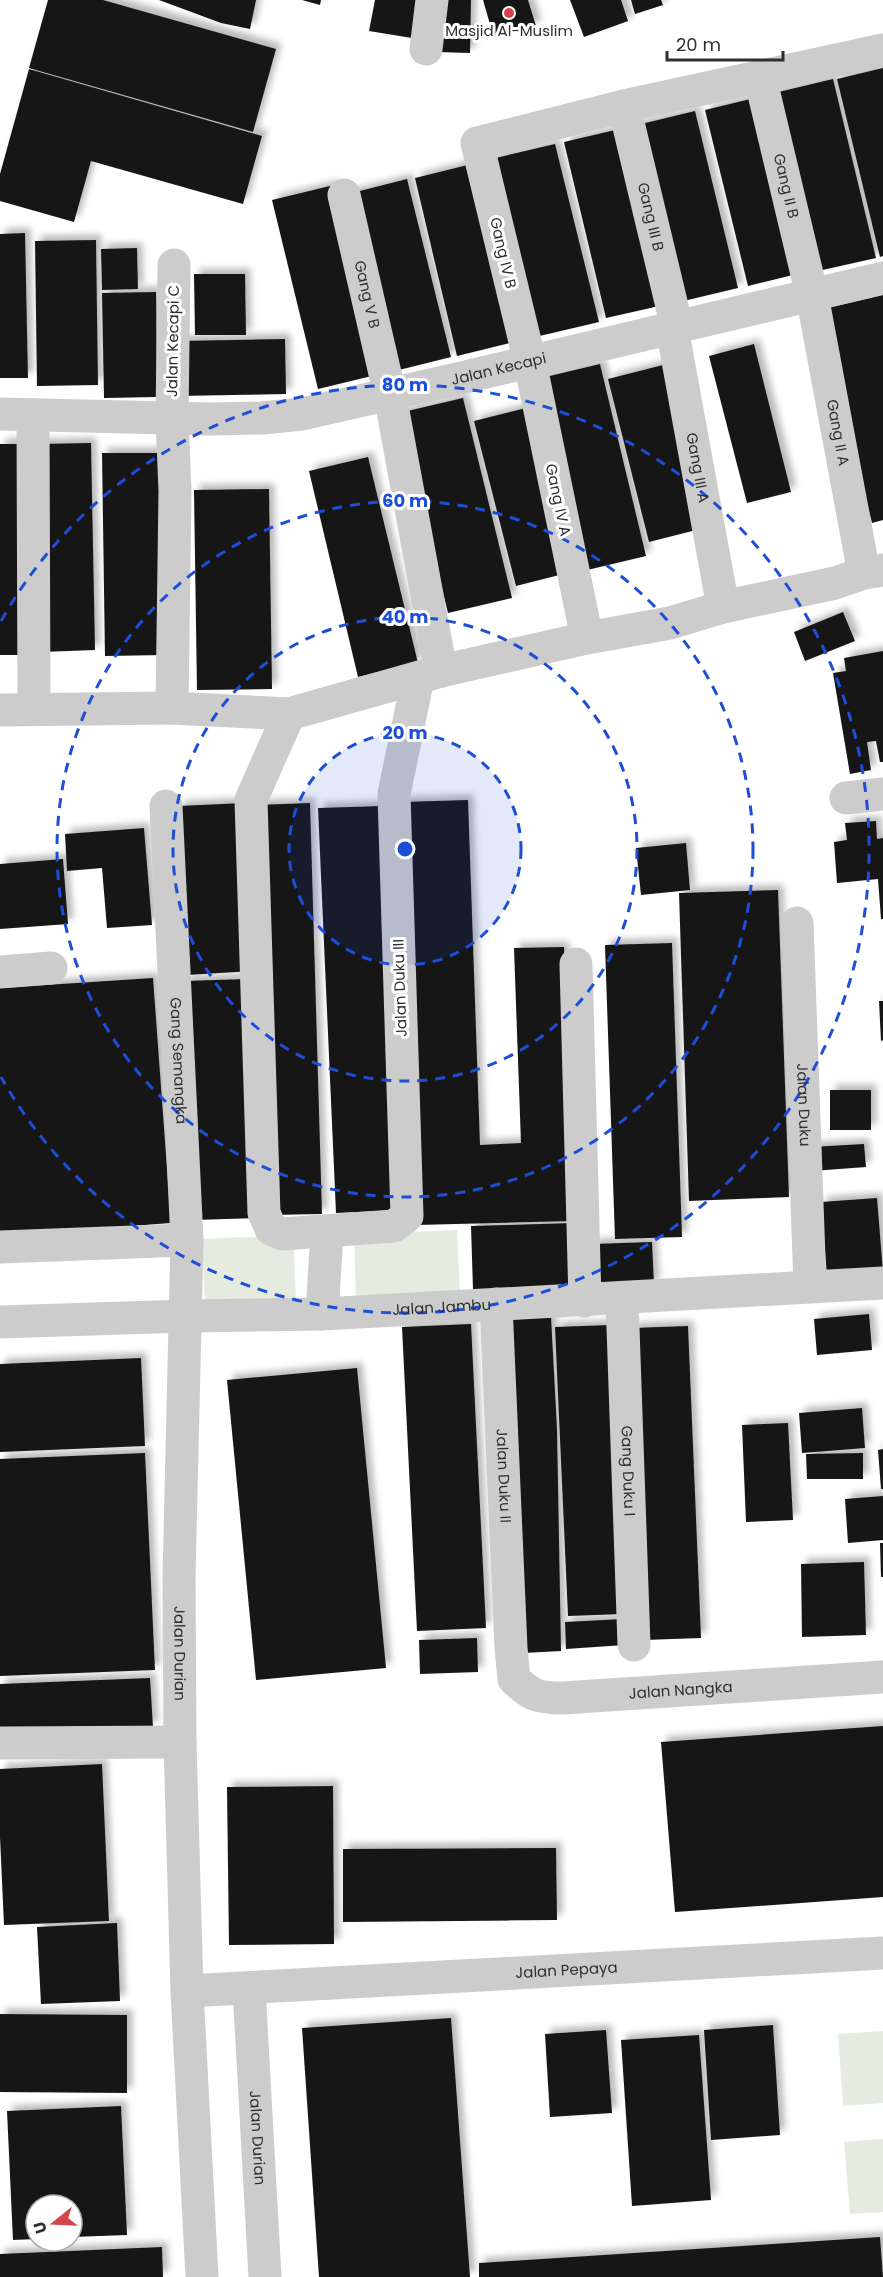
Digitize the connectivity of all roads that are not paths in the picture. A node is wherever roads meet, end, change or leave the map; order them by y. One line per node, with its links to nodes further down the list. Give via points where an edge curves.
1 (432, 0): 2 (street)
2 (426, 49)
3 (883, 51): 4 (street)
4 (760, 77): 5 (street); 9 (street, Gang II B)
5 (624, 106): 10 (street, Gang III B); 11 (street, Gang IV B, via 477,143)
6 (344, 195): 12 (street, Gang V B)
7 (174, 265): 15 (street, Jalan Kecapi C)
8 (883, 278): 9 (street, Jalan Kecapi)
9 (812, 295): 10 (street, Jalan Kecapi); 16 (street, Gang II A)
10 (674, 328): 11 (street, Jalan Kecapi); 17 (street, Gang III A)
11 (530, 362): 12 (street, Jalan Kecapi); 18 (street, Gang IV A)
12 (390, 394): 15 (street, Jalan Kecapi, via 292,415); 19 (street, Gang V B)
13 (0, 414): 14 (street, Jalan Kecapi)
14 (33, 415): 15 (street, Jalan Kecapi); 21 (street)
15 (172, 418): 20 (street, Jalan Kecapi C)
16 (873, 572): 17 (street)
17 (723, 607): 18 (street, via 670,623)
18 (587, 638): 19 (street)
19 (430, 674): 23 (street); 31 (street, Jalan Duku III, via 394,794 407,1216 394,1226)
20 (172, 708): 21 (street); 23 (street)
21 (34, 709): 22 (street)
22 (0, 710)
23 (289, 714): 31 (street, Jalan Duku III, via 251,800 263,1206 270,1229 282,1234)
24 (883, 794): 25 (street)
25 (846, 798)
26 (166, 806): 32 (street, Gang Semangka)
27 (797, 923): 35 (street, Jalan Duku)
28 (576, 964): 37 (street)
29 (51, 968): 30 (street)
30 (0, 972)
31 (327, 1232): 39 (street)
32 (187, 1240): 33 (street); 40 (street, Gang Semangka)
33 (0, 1247)
34 (883, 1283): 35 (street, Jalan Jambu)
35 (810, 1286): 36 (street, Jalan Jambu)
36 (622, 1299): 37 (street, Jalan Jambu); 42 (street, Gang Duku I)
37 (585, 1300): 38 (street, Jalan Jambu)
38 (496, 1304): 39 (street, Jalan Jambu); 43 (street, Jalan Duku II)
39 (322, 1314): 40 (street, Jalan Jambu)
40 (186, 1316): 41 (street, Jalan Jambu); 45 (street, Jalan Durian, via 179,1577)
41 (0, 1322)
42 (634, 1645)
43 (511, 1648): 44 (street, Jalan Nangka, via 514,1679 541,1698)
44 (883, 1677)
45 (180, 1742): 46 (street); 49 (street, Jalan Durian)
46 (0, 1743)
47 (883, 1953): 48 (street, Jalan Pepaya)
48 (249, 1988): 49 (street); 51 (street, Jalan Durian)
49 (187, 1991): 50 (street, Jalan Durian)
50 (202, 2277)
51 (265, 2277)

